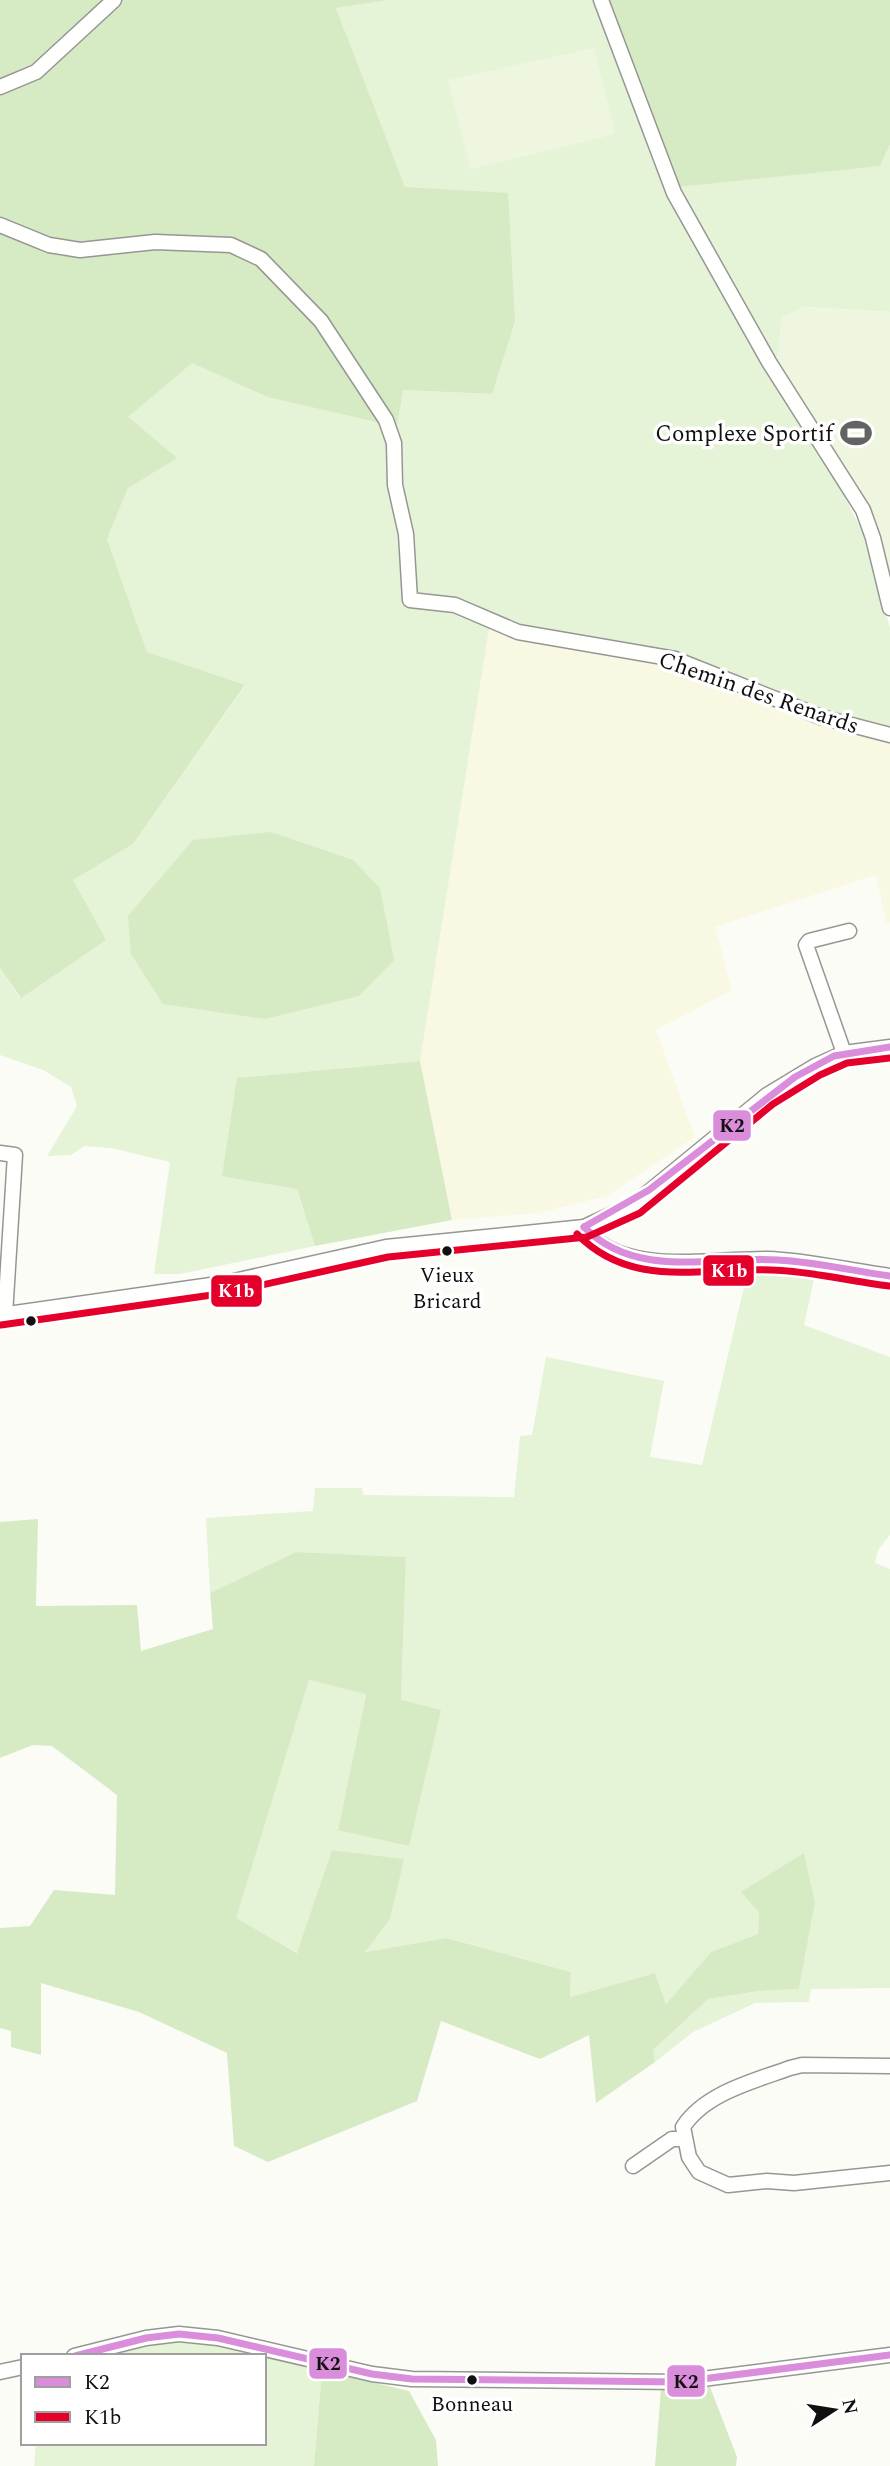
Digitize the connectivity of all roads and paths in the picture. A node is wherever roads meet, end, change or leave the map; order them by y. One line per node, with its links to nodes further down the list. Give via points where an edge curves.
1 (114, 0): 3 (street, via 36,72)
2 (601, 0): 5 (street, via 674,192 769,362 863,510)
3 (0, 87)
4 (0, 225): 6 (street, Chemin des Renards, via 49,245 80,250 155,242 231,245 261,259 321,321 386,420 394,443 410,600 455,605 518,632 675,659 821,717)
5 (890, 608)
6 (890, 735)
7 (849, 931): 9 (street, via 806,945)
8 (890, 1047): 9 (street)
9 (844, 1053): 11 (street, via 767,1095 648,1194)
10 (0, 1153): 13 (street, via 15,1155)
11 (584, 1227): 12 (street, via 598,1242 637,1258 770,1259); 13 (street, via 386,1247 225,1283)
12 (890, 1276)
13 (3, 1315)
14 (890, 2066): 15 (street, via 802,2065 768,2076 698,2110 683,2127)
15 (684, 2139): 16 (street, via 672,2139); 17 (street, via 699,2172 728,2185)
16 (633, 2166)
17 (890, 2173)
18 (82, 2354): 19 (street, via 179,2334 412,2379 679,2382)
19 (890, 2355)
20 (21, 2367): 21 (street)
21 (0, 2372)

